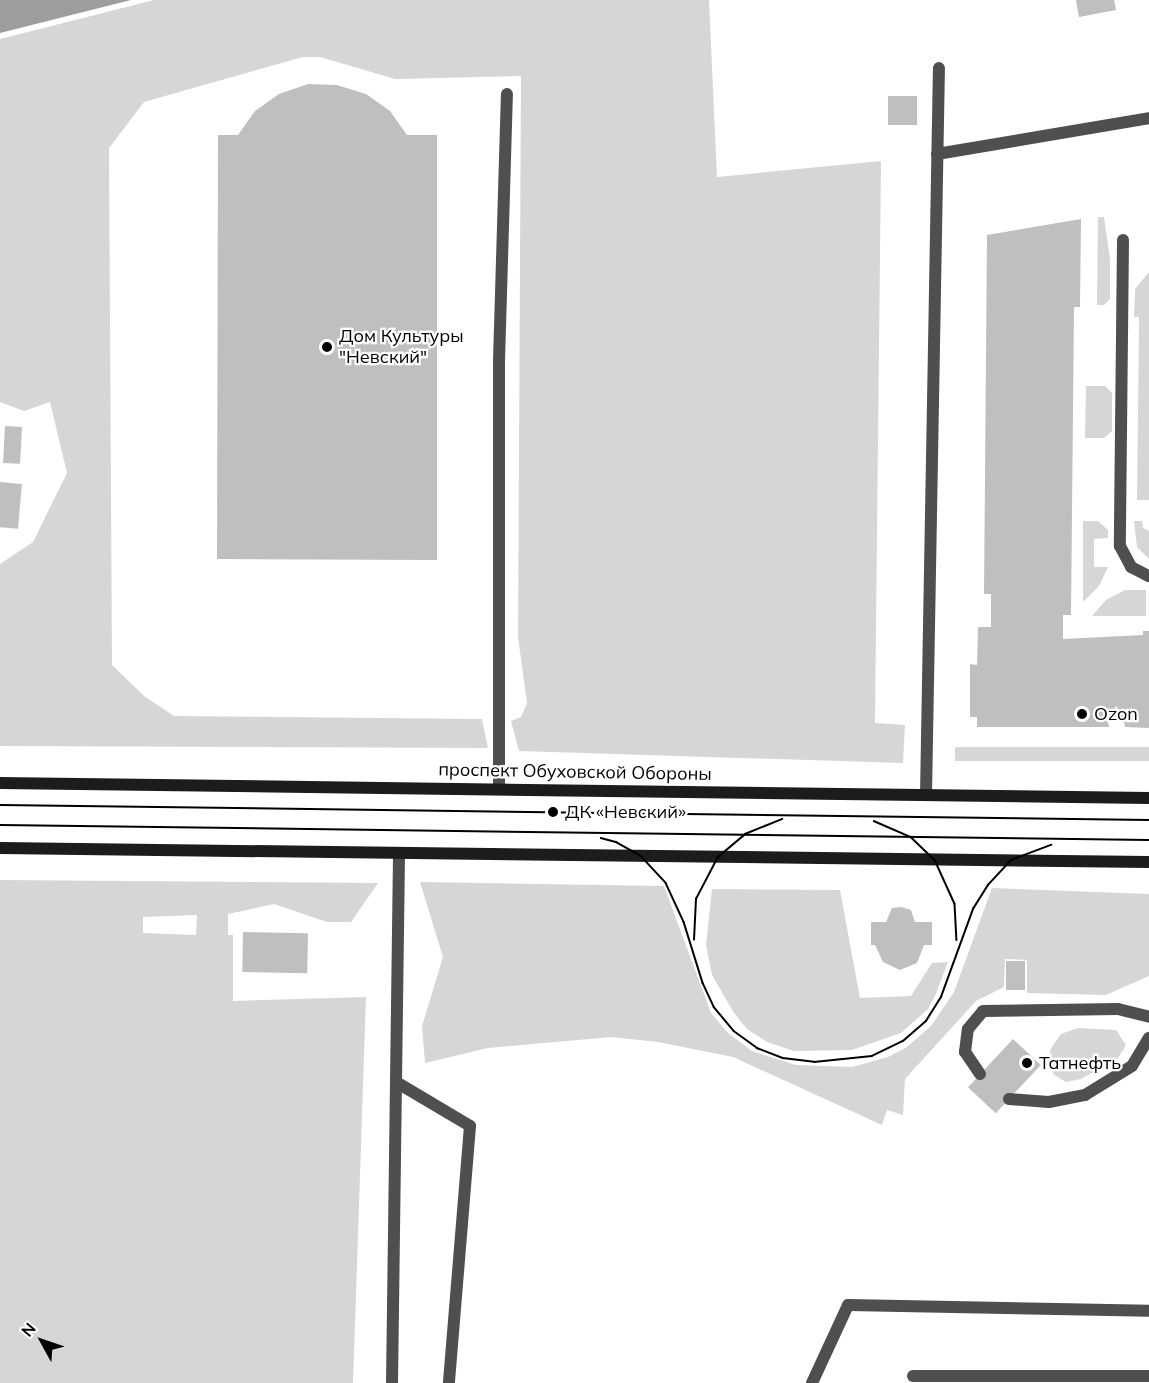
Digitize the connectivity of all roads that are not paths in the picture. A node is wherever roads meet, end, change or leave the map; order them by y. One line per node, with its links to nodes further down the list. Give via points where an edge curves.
1 (939, 68): 4 (lane)
2 (507, 94): 8 (lane, via 498,373)
3 (1149, 118): 4 (lane)
4 (938, 154): 9 (lane)
5 (1123, 240): 6 (lane, via 1120,546 1131,567)
6 (1149, 576)
7 (0, 783): 8 (main road, проспект Обуховской Обороны)
8 (499, 788): 9 (main road, проспект Обуховской Обороны)
9 (926, 795): 10 (main road, проспект Обуховской Обороны)
10 (1149, 798)
11 (0, 848): 12 (main road)
12 (399, 853): 13 (main road); 17 (lane)
13 (1149, 862)
14 (1149, 1017): 16 (lane, via 1118,1009 983,1011 968,1029 965,1052)
15 (1149, 1038): 18 (lane, via 1132,1066 1085,1095 1049,1102)
16 (980, 1074)
17 (396, 1082): 22 (lane); 23 (lane, via 470,1126)
18 (1009, 1099)
19 (1149, 1311): 24 (lane, via 848,1305)
20 (913, 1376): 21 (lane)
21 (1149, 1376)
22 (392, 1383)
23 (449, 1383)
24 (812, 1383)

